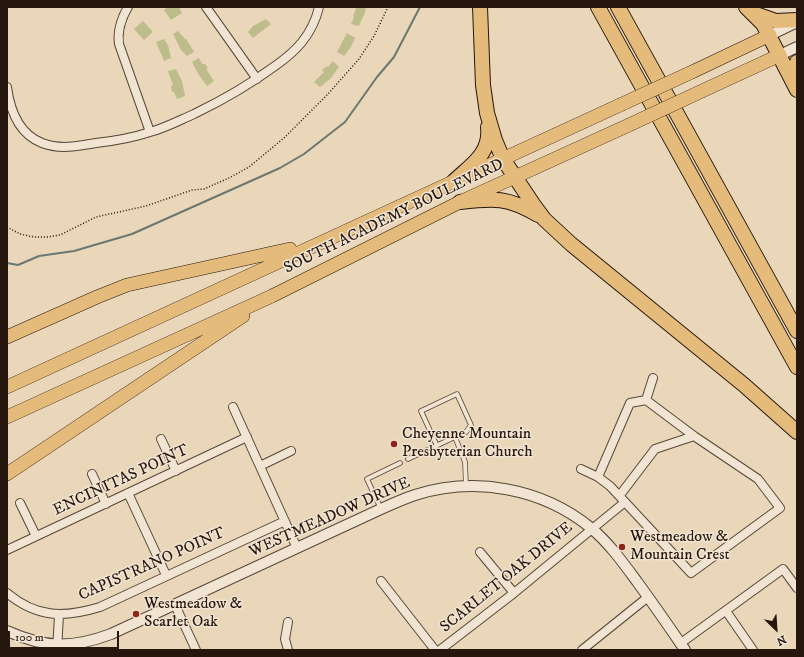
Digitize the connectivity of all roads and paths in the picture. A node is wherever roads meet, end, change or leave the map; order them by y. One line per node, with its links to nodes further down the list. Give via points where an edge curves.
1 (128, 7): 18 (street, via 120,22 119,44)
2 (206, 7): 14 (street)
3 (319, 7): 14 (street, via 312,27 302,42)
4 (388, 7): 24 (path, via 372,41 328,95 284,138 249,167 204,189 96,217 60,235 34,238)
5 (480, 7): 17 (highway, via 483,85)
6 (598, 7): 29 (highway)
7 (618, 7): 27 (highway)
8 (750, 10): 9 (highway, via 776,21); 10 (highway)
9 (797, 21): 10 (street, SOUTH ACADEMY BOULEVARD)
10 (770, 35): 12 (highway); 19 (highway, SOUTH ACADEMY BOULEVARD, bridge)
11 (797, 47): 12 (street, SOUTH ACADEMY BOULEVARD)
12 (780, 55): 16 (highway); 20 (highway, SOUTH ACADEMY BOULEVARD, bridge)
13 (797, 62): 16 (highway)
14 (257, 79): 18 (street, via 228,98)
15 (7, 87): 18 (street, via 14,116 28,134 52,146 70,147 121,140)
16 (797, 89)
17 (487, 112): 19 (highway); 21 (highway, via 487,146 480,157)
18 (150, 132)
19 (503, 159): 20 (highway); 21 (highway, SOUTH ACADEMY BOULEVARD)
20 (514, 177): 22 (highway, SOUTH ACADEMY BOULEVARD); 23 (highway)
21 (453, 182): 25 (highway, SOUTH ACADEMY BOULEVARD)
22 (460, 202): 23 (highway, via 500,199 526,208); 26 (highway, SOUTH ACADEMY BOULEVARD)
23 (544, 219): 35 (highway)
24 (7, 227)
25 (342, 232): 28 (highway, via 274,254 127,285); 31 (highway, SOUTH ACADEMY BOULEVARD)
26 (272, 296): 34 (highway, SOUTH ACADEMY BOULEVARD); 47 (highway)
27 (797, 331)
28 (7, 337)
29 (797, 367)
30 (653, 378): 32 (street)
31 (7, 387)
32 (646, 400): 36 (street); 49 (street, via 630,403)
33 (234, 407): 37 (street)
34 (7, 417)
35 (797, 432)
36 (694, 436): 52 (street, via 655,449); 53 (street, via 758,479 780,508 691,573)
37 (247, 437): 44 (street); 46 (street, ENCINITAS POINT)
38 (455, 437): 40 (lane); 40 (lane, via 466,432 471,425 457,394 421,411); 50 (lane, via 465,462)
39 (161, 439): 46 (street)
40 (437, 446): 42 (lane)
41 (291, 451): 44 (street)
42 (408, 459)
43 (400, 463): 56 (lane, via 367,479)
44 (260, 466): 57 (street)
45 (581, 469): 49 (street)
46 (176, 471): 51 (street, ENCINITAS POINT)
47 (7, 474)
48 (92, 474): 55 (street)
49 (598, 476): 52 (street)
50 (466, 486): 56 (street, WESTMEADOW DRIVE, via 414,495); 58 (street, WESTMEADOW DRIVE, via 503,488 525,493 555,504)
51 (128, 493): 55 (street, ENCINITAS POINT); 63 (street)
52 (620, 495): 53 (street)
53 (625, 502): 58 (street, SCARLET OAK DRIVE)
54 (20, 503): 59 (street)
55 (106, 504): 59 (street, ENCINITAS POINT)
56 (381, 509): 60 (street, WESTMEADOW DRIVE)
57 (284, 521): 60 (street); 63 (street, CAPISTRANO POINT)
58 (592, 528): 67 (street, SCARLET OAK DRIVE); 68 (street, WESTMEADOW DRIVE, via 621,559)
59 (36, 536): 61 (street, ENCINITAS POINT)
60 (297, 548): 69 (street, WESTMEADOW DRIVE)
61 (7, 550)
62 (480, 552): 67 (street)
63 (166, 575): 71 (street, CAPISTRANO POINT, via 87,611)
64 (381, 581): 78 (street)
65 (797, 588): 70 (street, via 783,569)
66 (7, 593): 71 (street, CAPISTRANO POINT, via 26,606)
67 (514, 593): 79 (street, SCARLET OAK DRIVE)
68 (648, 597): 74 (street, WESTMEADOW DRIVE); 80 (street)
69 (174, 605): 75 (street, WESTMEADOW DRIVE, via 95,640); 76 (street)
70 (726, 611): 74 (street); 81 (street)
71 (59, 615): 75 (street)
72 (288, 622): 77 (street, via 285,639)
73 (7, 630): 75 (street, WESTMEADOW DRIVE)
74 (683, 647)
75 (57, 648)
76 (196, 650)
77 (288, 650)
78 (434, 650)
79 (440, 650)
80 (582, 650)
81 (753, 650)

